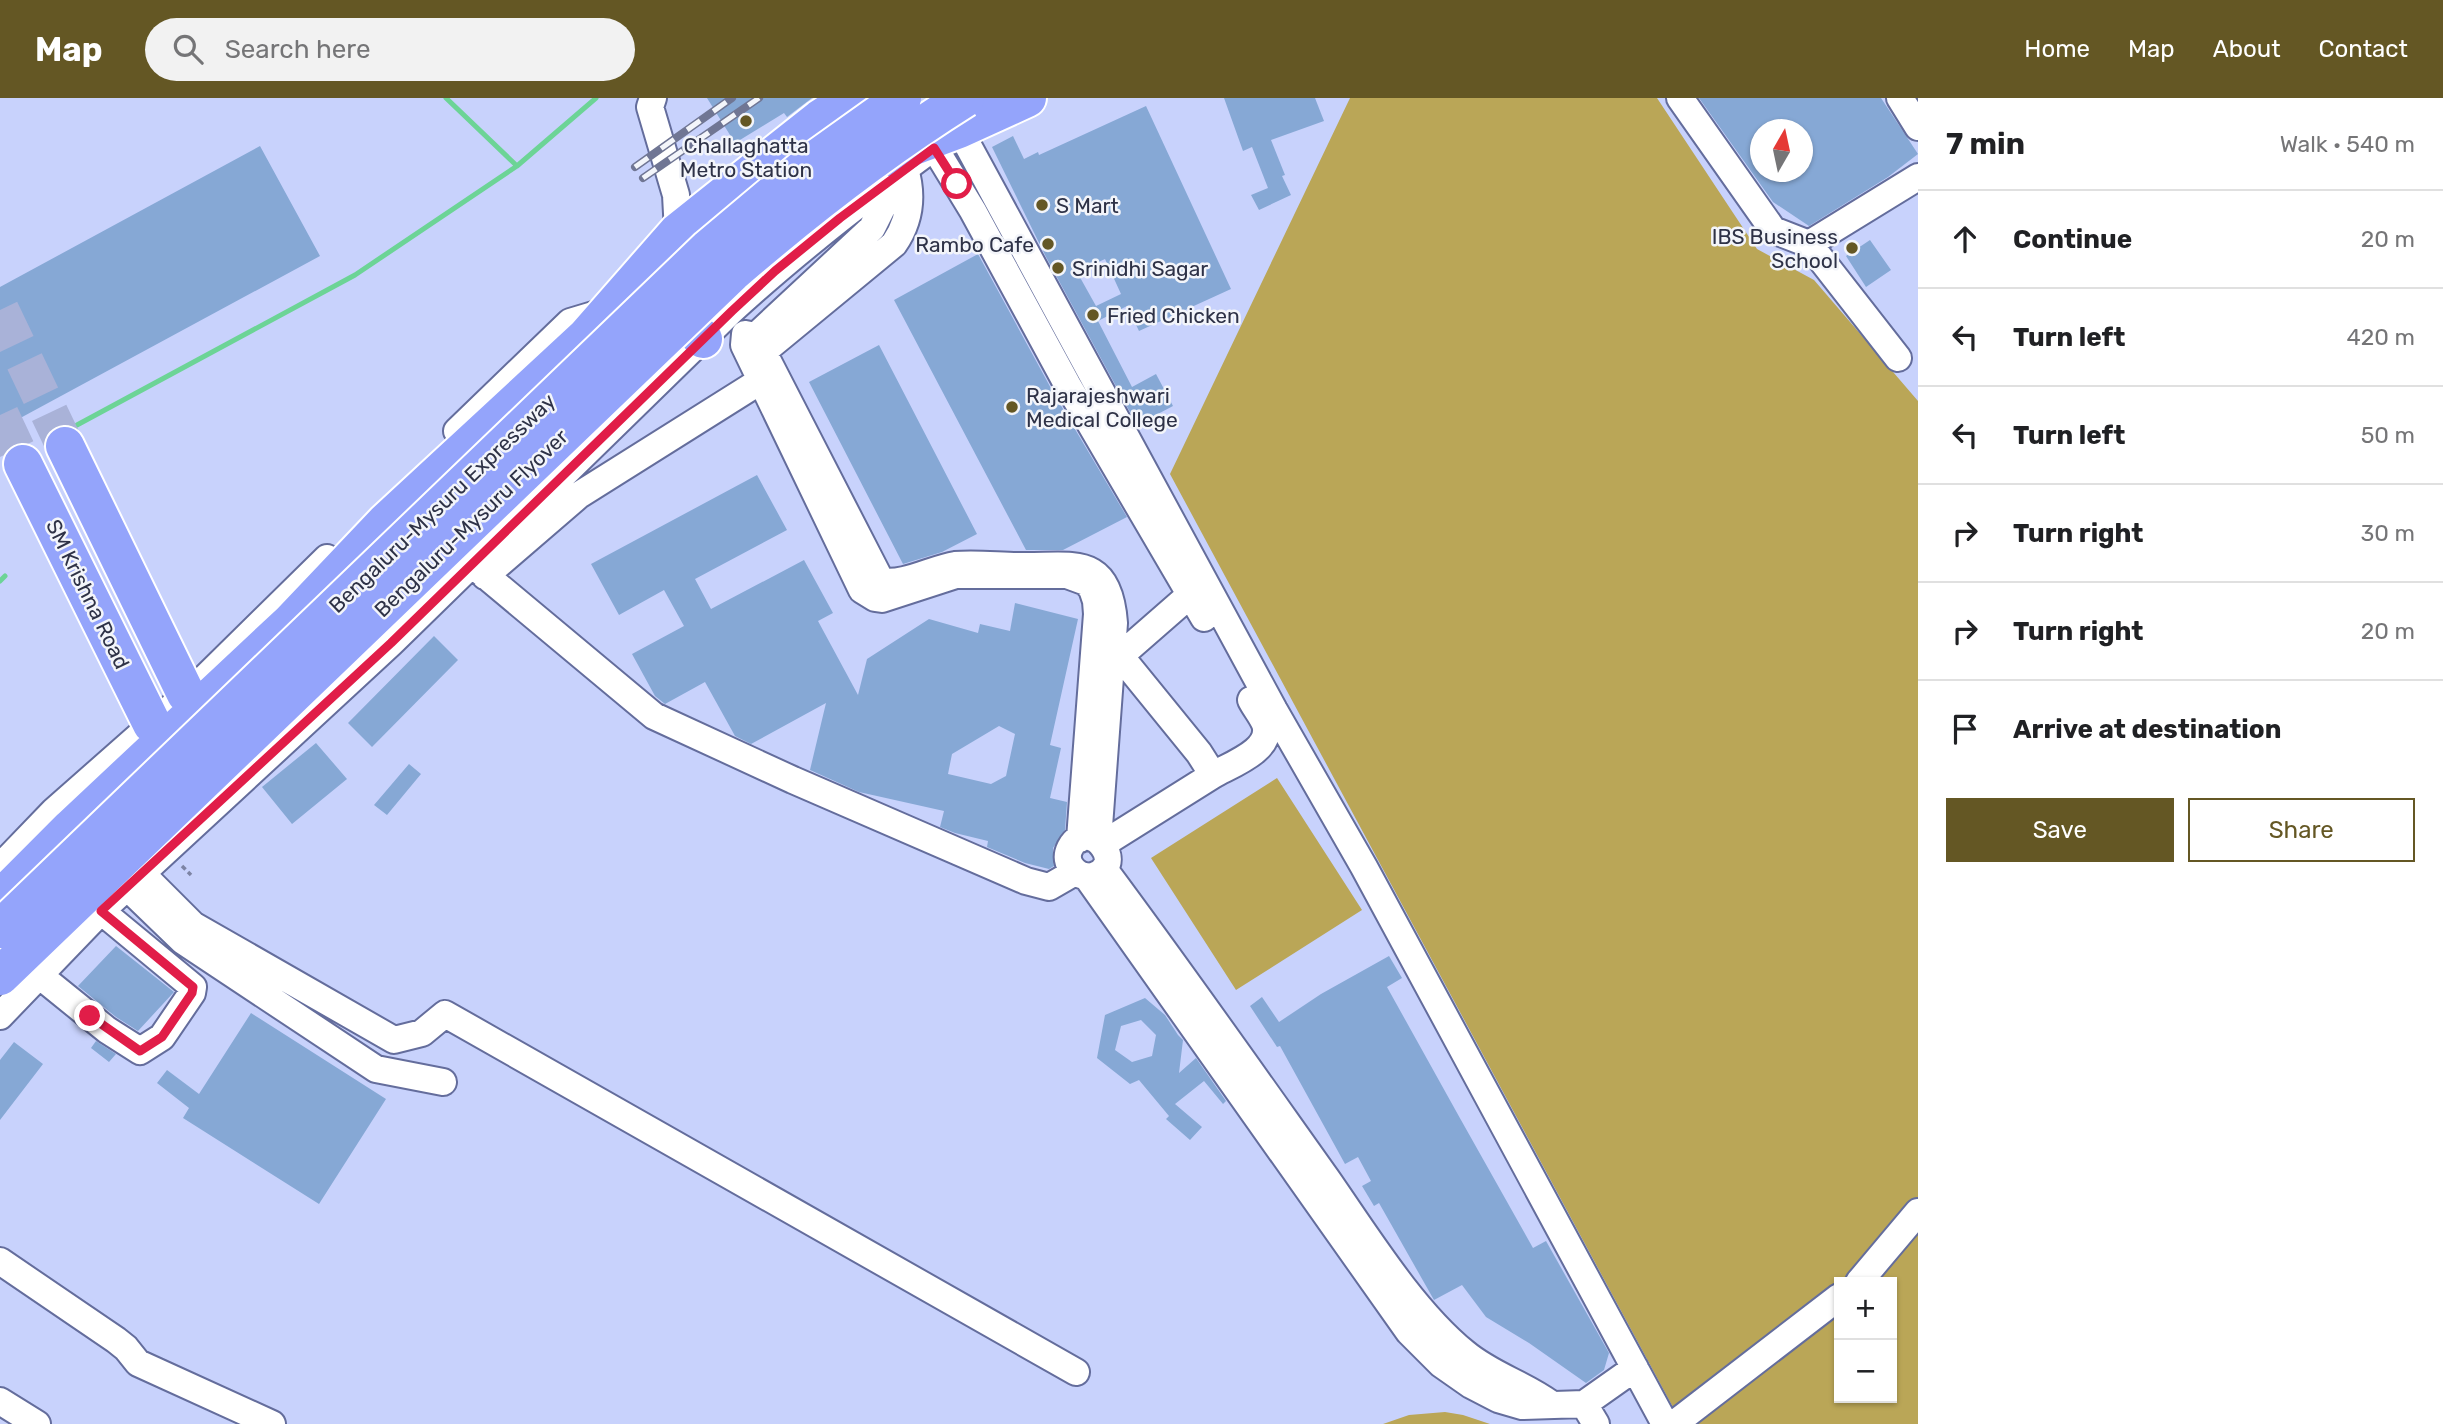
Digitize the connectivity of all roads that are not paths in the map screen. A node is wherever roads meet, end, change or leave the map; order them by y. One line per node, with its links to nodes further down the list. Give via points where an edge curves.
1 (653, 98): 12 (street, via 650,107 676,195)
2 (852, 98): 12 (highway, Bengaluru-Mysuru Expressway)
3 (902, 98): 32 (highway, Bengaluru-Mysuru Expressway, bridge, via 808,165 709,248)
4 (1027, 98): 7 (highway)
5 (1680, 98): 13 (street, via 1773,230)
6 (1900, 98): 8 (street)
7 (953, 125): 9 (street); 16 (highway, via 911,146 822,211 723,298); 22 (street, via 973,211 1067,384); 34 (highway, Bengaluru-Mysuru Flyover, bridge, via 880,154 732,272); 42 (street)
8 (1918, 127)
9 (905, 169): 11 (street); 17 (street, via 910,186 908,209 894,244)
10 (1918, 177): 13 (street)
11 (884, 185): 16 (street); 17 (street, via 884,204 872,228)
12 (678, 232): 14 (highway, Bengaluru-Mysuru Expressway)
13 (1809, 244): 18 (street)
14 (637, 279): 15 (highway, Bengaluru-Mysuru Expressway); 16 (highway)
15 (611, 309): 24 (street, Bengaluru-Mysuru Expressway, via 570,321); 30 (highway, Bengaluru-Mysuru Expressway)
16 (697, 334): 21 (street); 35 (highway, via 119,878)
17 (758, 358): 21 (street); 23 (street, via 862,590 875,598 891,598 956,570 1074,565 1093,572 1107,590 1113,612)
18 (1898, 358)
19 (65, 446): 24 (highway)
20 (23, 464): 25 (highway, SM Krishna Road)
21 (479, 570): 27 (street, via 654,716 1026,881 1049,887); 29 (street)
22 (1191, 594): 23 (street); 26 (street, via 1266,726 1265,740 1255,751)
23 (1109, 646): 26 (street); 27 (street)
24 (186, 694): 25 (street, Bengaluru-Mysuru Expressway)
25 (152, 724): 28 (street, Bengaluru-Mysuru Expressway, via 54,811)
26 (1213, 775): 27 (street)
27 (1091, 857): 45 (street, via 1368,1256 1465,1354 1551,1404)
28 (0, 867)
29 (135, 881): 31 (street); 37 (street, via 183,940 376,1069); 43 (street, via 193,925 394,1040 422,1033 445,1014)
30 (0, 899)
31 (101, 911): 33 (street); 33 (street, via 193,987 162,1037 140,1051)
32 (0, 929)
33 (39, 975): 36 (street)
34 (0, 976)
35 (0, 996)
36 (0, 1017)
37 (443, 1082)
38 (1918, 1212): 40 (street)
39 (0, 1261): 47 (street, via 116,1340 138,1363)
40 (1863, 1277)
41 (1834, 1301): 49 (street)
42 (1635, 1368): 45 (street); 48 (street)
43 (1076, 1372)
44 (0, 1401): 46 (street)
45 (1590, 1414)
46 (37, 1424)
47 (272, 1424)
48 (1665, 1424)
49 (1674, 1424)

